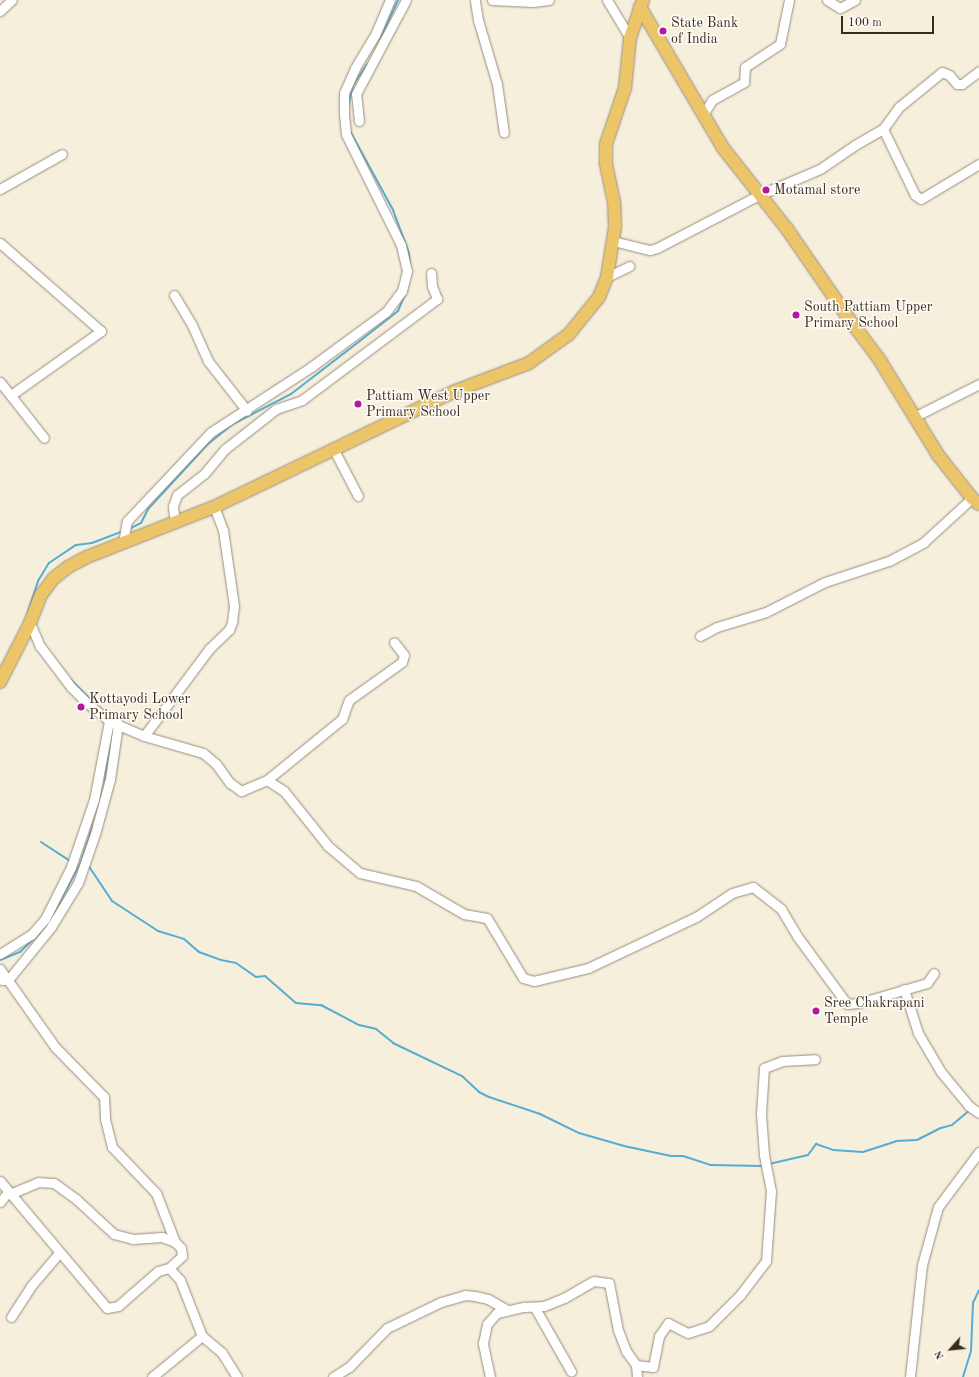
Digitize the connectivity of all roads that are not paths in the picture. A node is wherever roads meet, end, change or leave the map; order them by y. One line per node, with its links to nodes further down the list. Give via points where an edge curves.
1 (12, 0): 13 (street)
2 (390, 0): 33 (street, via 375,35 355,68 344,93 344,115 346,134 402,245 407,271 402,291 386,312)
3 (406, 0): 17 (street, via 356,94)
4 (475, 0): 5 (street); 19 (street, via 478,20 497,84)
5 (487, 0)
6 (492, 0): 7 (street)
7 (549, 0)
8 (607, 0): 14 (street)
9 (789, 0): 16 (street, via 780,44 745,67 744,82 712,100)
10 (827, 0): 11 (street, via 840,8)
11 (855, 0)
12 (641, 4): 14 (main road); 16 (main road)
13 (0, 11)
14 (630, 38): 24 (main road, via 625,88 606,144 606,163 614,202)
15 (979, 71): 18 (street, via 962,84 957,84 949,75 942,72 900,107)
16 (704, 115): 23 (main road, via 723,148)
17 (359, 121)
18 (883, 129): 21 (street, via 915,195 921,199); 23 (street, via 854,145 820,169)
19 (504, 132)
20 (62, 154): 22 (street)
21 (979, 164)
22 (0, 189)
23 (759, 195): 24 (street, via 657,248 650,250); 34 (main road, via 788,229 879,359)
24 (614, 241): 28 (main road)
25 (0, 243): 32 (street, via 101,331)
26 (630, 266): 28 (street)
27 (431, 273): 40 (street, via 437,299 302,400 276,409 225,449 204,474 177,495 173,506)
28 (607, 277): 36 (main road, via 599,298 569,334 549,351 529,363 455,391)
29 (174, 295): 33 (street, via 192,325 208,362)
30 (0, 382): 32 (street)
31 (979, 384): 34 (street)
32 (11, 395): 35 (street)
33 (247, 411): 41 (street, via 211,432 127,521)
34 (914, 417): 38 (main road, via 938,455)
35 (44, 438)
36 (333, 448): 37 (street); 39 (main road)
37 (358, 496)
38 (975, 501): 43 (street, via 924,542 894,559 825,582 766,612 717,627)
39 (214, 507): 40 (main road); 48 (street, via 223,530 234,606 232,622 229,630 209,649)
40 (175, 522): 41 (main road)
41 (123, 543): 42 (main road, via 87,557 54,578 41,595)
42 (30, 623): 45 (main road); 46 (street, via 40,646 71,687 87,704)
43 (700, 636)
44 (394, 642): 49 (street, via 404,655 402,662 349,700 342,719)
45 (0, 682)
46 (109, 721): 47 (street); 50 (street, via 94,800 71,867 45,919 31,934)
47 (118, 724): 48 (street); 53 (street, via 110,779 96,834 78,883 51,927)
48 (144, 736): 49 (street, via 203,753 216,764 230,783 241,791)
49 (267, 780): 54 (street, via 284,791 328,846 360,873 416,886 464,914 487,918 523,978 534,982 588,968 678,926 732,893 753,887 781,909 797,936 847,1004 859,1003)
50 (0, 954)
51 (0, 969): 53 (street)
52 (934, 973): 54 (street, via 927,983)
53 (4, 980): 61 (street, via 55,1047 104,1097 105,1119 112,1147 156,1193)
54 (904, 989): 56 (street, via 918,1033 941,1072 969,1106)
55 (815, 1059): 68 (street, via 782,1061 764,1068 761,1114 764,1155 771,1191 766,1262 740,1295 709,1326 688,1333 668,1323 659,1336 654,1367)
56 (979, 1113)
57 (979, 1152): 75 (street, via 938,1207 922,1265)
58 (0, 1181): 59 (street)
59 (9, 1193): 60 (street); 61 (street, via 38,1182 54,1183 76,1199 114,1234 133,1239 162,1237); 62 (street)
60 (0, 1202)
61 (175, 1242): 63 (street, via 181,1248 182,1256)
62 (59, 1253): 63 (street, via 107,1308 118,1306 158,1272); 66 (street, via 31,1286)
63 (169, 1268): 67 (street, via 180,1280)
64 (535, 1308): 65 (street); 68 (street, via 564,1298 594,1281 609,1283 618,1330 626,1352); 69 (street)
65 (506, 1310): 72 (street, via 488,1299 475,1296 464,1295 441,1302 387,1328 349,1367); 73 (street, via 497,1313 488,1324 484,1336 485,1361)
66 (11, 1317)
67 (202, 1336): 70 (street); 71 (street, via 222,1353)
68 (636, 1365): 74 (street)
69 (570, 1371)
70 (152, 1377)
71 (237, 1377)
72 (333, 1377)
73 (490, 1377)
74 (637, 1377)
75 (910, 1377)

